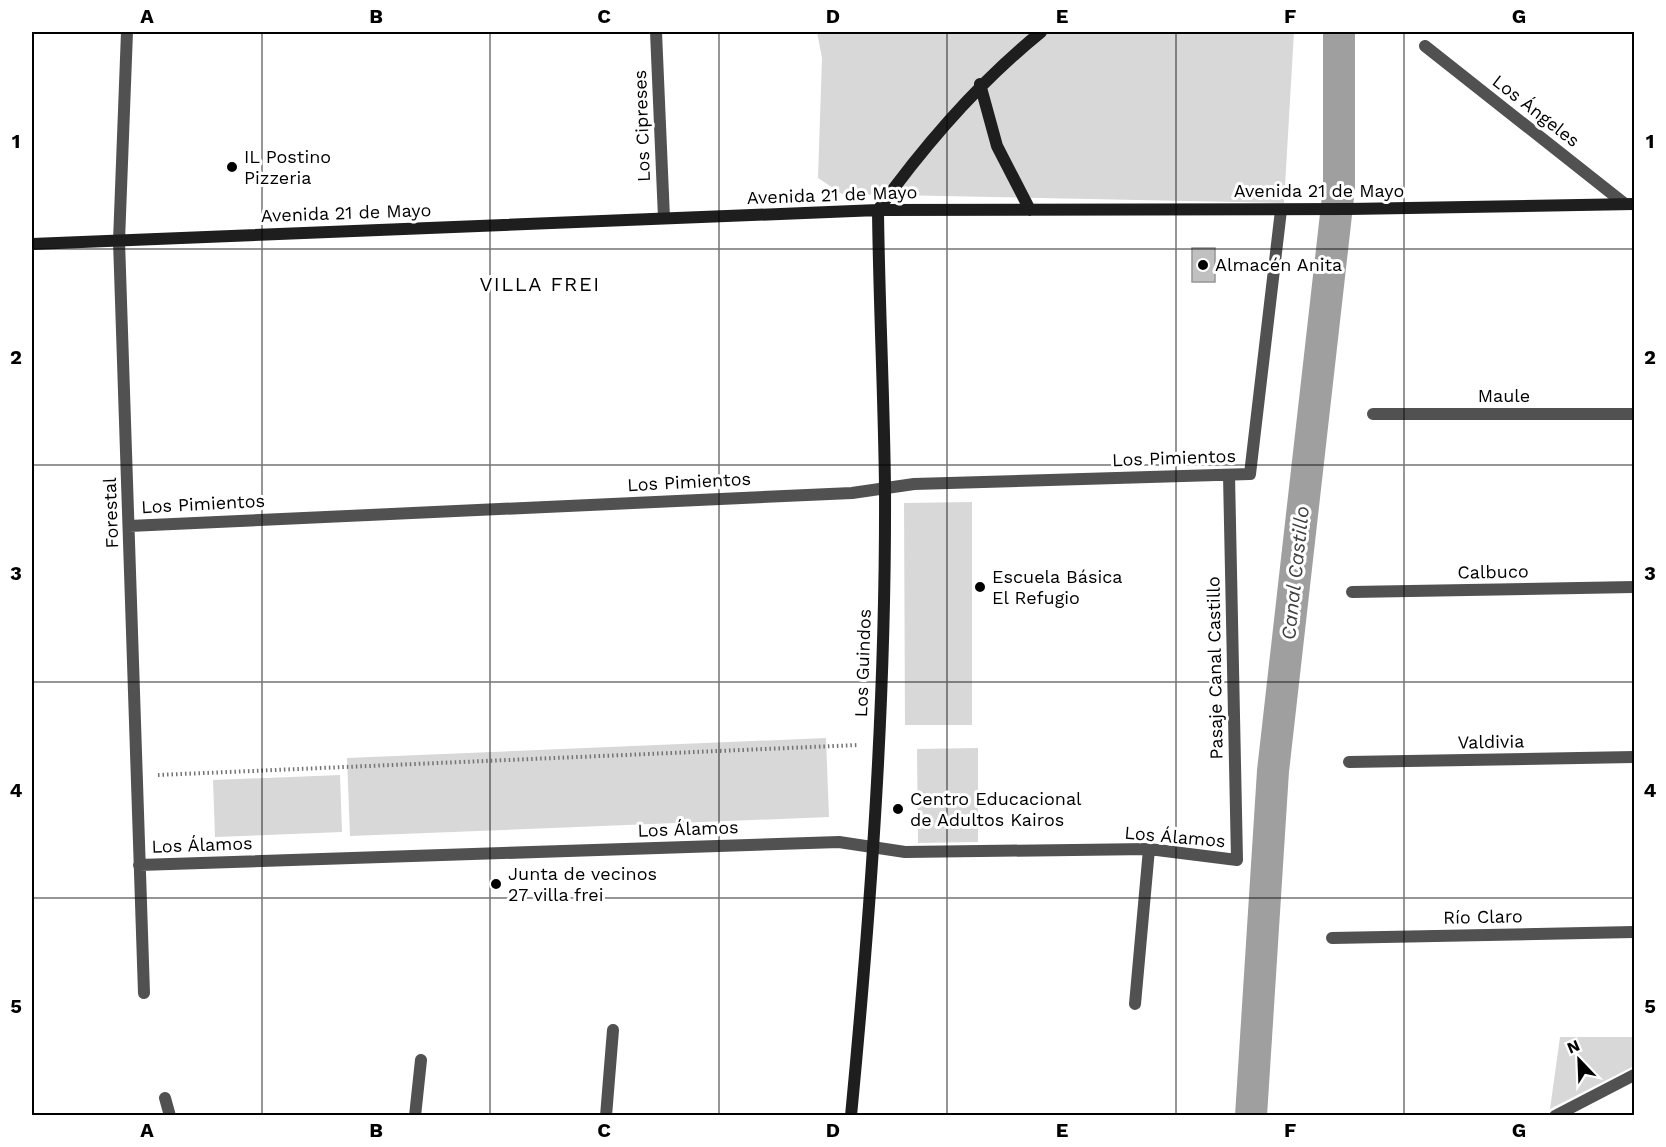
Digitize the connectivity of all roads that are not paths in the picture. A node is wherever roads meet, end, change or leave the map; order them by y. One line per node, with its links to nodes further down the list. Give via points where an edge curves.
1 (127, 32): 11 (street, Forestal)
2 (656, 32): 10 (street, Los Cipreses)
3 (1041, 32): 5 (street)
4 (1425, 46): 6 (street, Los Ángeles)
5 (980, 84): 7 (street, via 928,142); 8 (street, via 997,146)
6 (1630, 204): 9 (street, Avenida 21 de Mayo)
7 (878, 210): 8 (street, Avenida 21 de Mayo); 10 (street, Avenida 21 de Mayo); 16 (street, Los Guindos)
8 (1030, 210): 9 (street, Avenida 21 de Mayo)
9 (1281, 210): 15 (street, Los Pimientos, via 1250,474)
10 (664, 218): 11 (street, Avenida 21 de Mayo)
11 (120, 241): 12 (street, Avenida 21 de Mayo); 17 (street, Forestal)
12 (32, 244)
13 (1373, 414): 14 (street, Maule)
14 (1635, 414)
15 (1229, 475): 16 (street, Los Pimientos); 24 (street, Pasaje Canal Castillo)
16 (885, 488): 17 (street, Los Pimientos, via 852,493); 22 (street, Los Guindos)
17 (129, 526): 25 (street, Forestal)
18 (1635, 587): 19 (street, Calbuco)
19 (1352, 592)
20 (1635, 757): 21 (street, Valdivia)
21 (1349, 762)
22 (873, 847): 23 (street, Los Álamos, via 905,852); 25 (street, Los Álamos, via 839,842); 37 (street, Los Guindos)
23 (1149, 849): 24 (street, Los Álamos); 29 (street)
24 (1237, 860)
25 (139, 865): 28 (street, Forestal)
26 (1635, 932): 27 (street, Río Claro)
27 (1332, 938)
28 (144, 993)
29 (1135, 1004)
30 (613, 1030): 36 (street)
31 (421, 1060): 35 (street)
32 (1635, 1075): 38 (street)
33 (165, 1098): 34 (street)
34 (170, 1116)
35 (415, 1116)
36 (606, 1116)
37 (851, 1116)
38 (1555, 1116)

